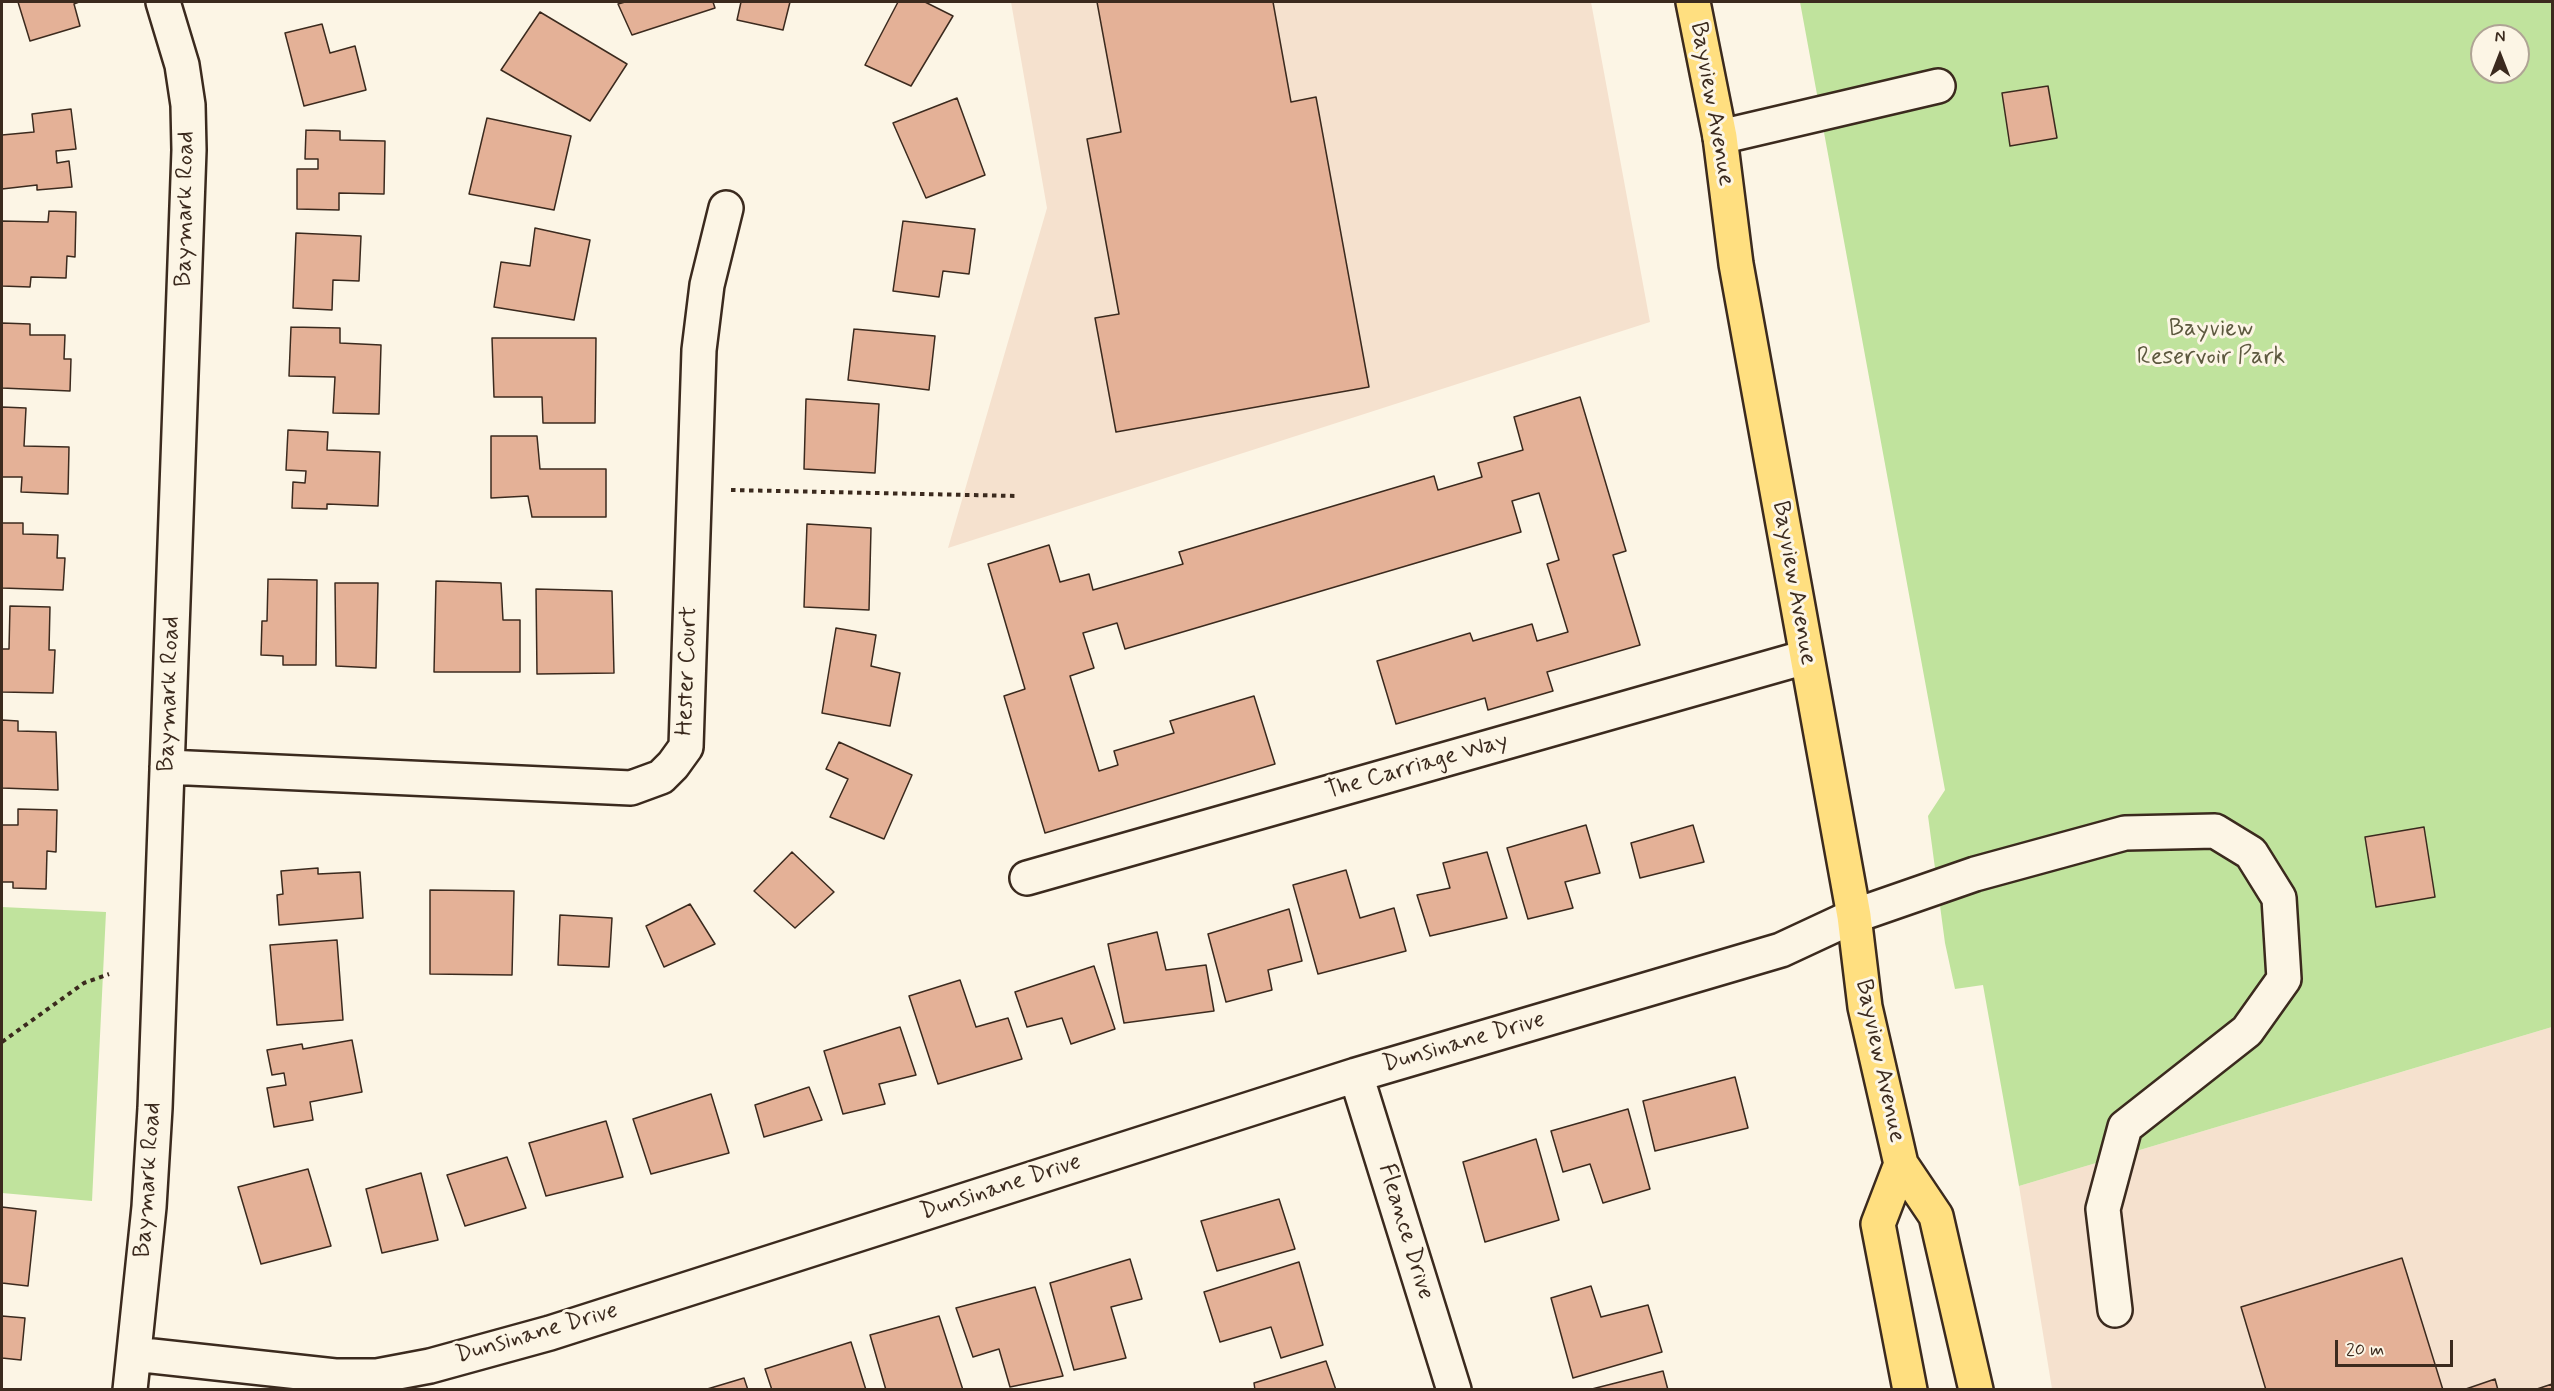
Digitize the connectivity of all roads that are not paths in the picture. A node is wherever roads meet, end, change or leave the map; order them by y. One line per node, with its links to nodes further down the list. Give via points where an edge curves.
1 (163, 2): 7 (street, Baymark Road, via 182,65 189,150)
2 (1694, 2): 4 (main road, Bayview Avenue)
3 (1938, 86): 4 (street)
4 (1720, 137): 6 (main road, Bayview Avenue, via 1736,264)
5 (726, 207): 7 (street, Hester Court, via 707,285 699,350 686,747 661,777 631,788)
6 (1806, 657): 8 (street, The Carriage Way); 9 (main road, Bayview Avenue)
7 (167, 767): 13 (street, Baymark Road, via 152,1157)
8 (1028, 878)
9 (1854, 916): 10 (street, Dunsinane Drive, via 1781,950); 11 (main road, Bayview Avenue, via 1865,1007); 12 (street, Dunsinane Drive, via 1975,874 2126,833 2215,831 2252,853 2279,898 2284,979 2247,1031 2126,1127 2103,1209)
10 (1356, 1075): 13 (street, Dunsinane Drive, via 550,1333 430,1365 377,1376 335,1376); 15 (street, Fleance Drive)
11 (1901, 1164): 16 (main road, Bayview Avenue, via 1878,1224); 17 (main road, Bayview Avenue, via 1936,1216)
12 (2115, 1310)
13 (134, 1354): 14 (street, Baymark Road)
14 (130, 1389)
15 (1454, 1389)
16 (1910, 1389)
17 (1976, 1389)

